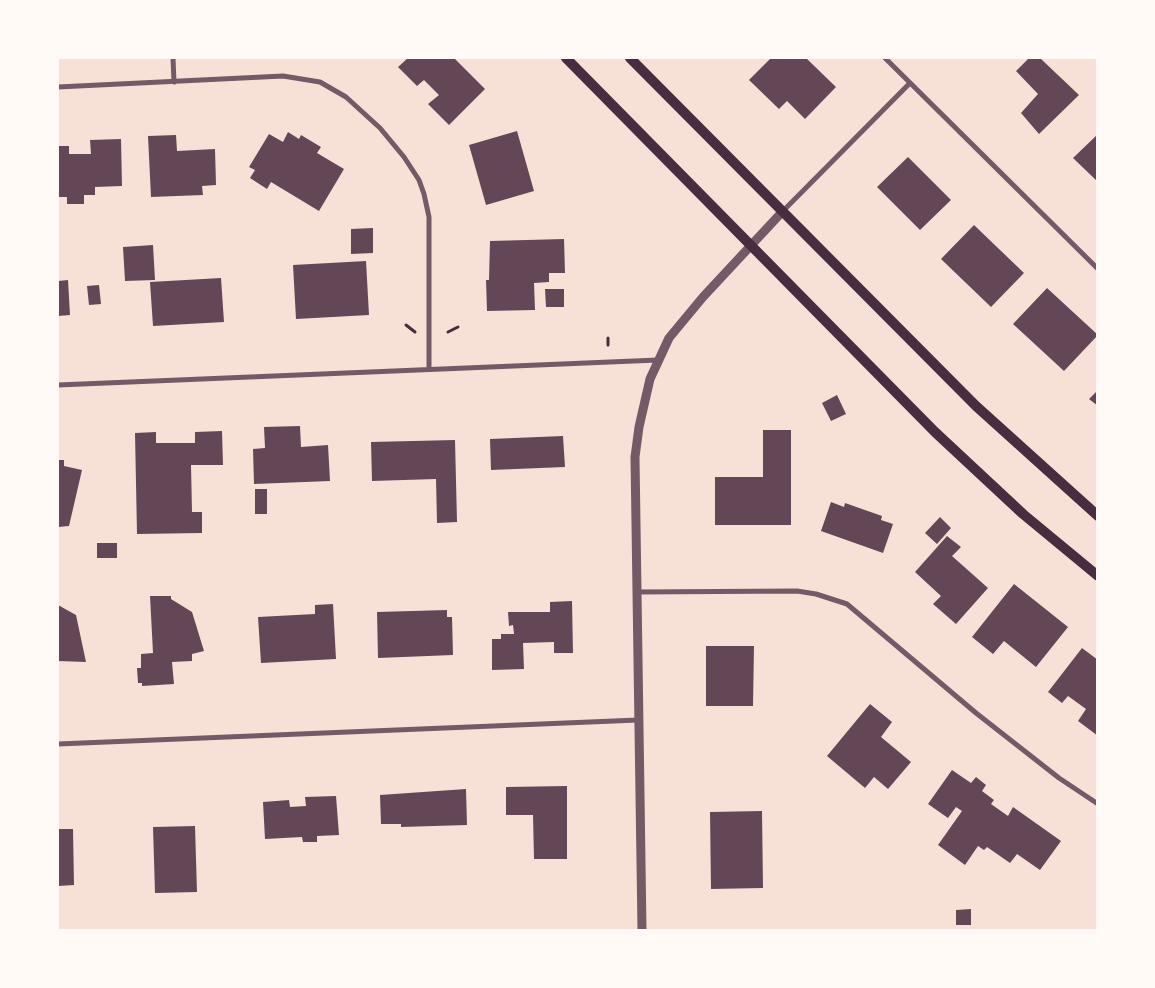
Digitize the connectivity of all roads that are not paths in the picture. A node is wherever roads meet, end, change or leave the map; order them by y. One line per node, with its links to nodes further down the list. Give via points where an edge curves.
1 (173, 58): 5 (street)
2 (566, 58): 9 (main road)
3 (630, 58): 8 (main road)
4 (885, 58): 6 (street)
5 (174, 82): 7 (street); 12 (street, via 272,76 320,82 336,90 365,115 404,157 419,180 429,217)
6 (910, 83): 8 (street); 10 (street)
7 (58, 87)
8 (783, 211): 9 (street); 14 (main road, via 976,406)
9 (750, 247): 11 (street, via 677,327); 15 (main road, via 976,472)
10 (1098, 270)
11 (658, 360): 12 (street); 16 (street, via 650,378 635,457)
12 (430, 368): 13 (street)
13 (58, 385)
14 (1098, 516)
15 (1098, 576)
16 (637, 592): 17 (street); 19 (street, via 797,591 847,604 983,719)
17 (638, 720): 18 (street); 20 (street)
18 (58, 744)
19 (1098, 804)
20 (642, 930)

